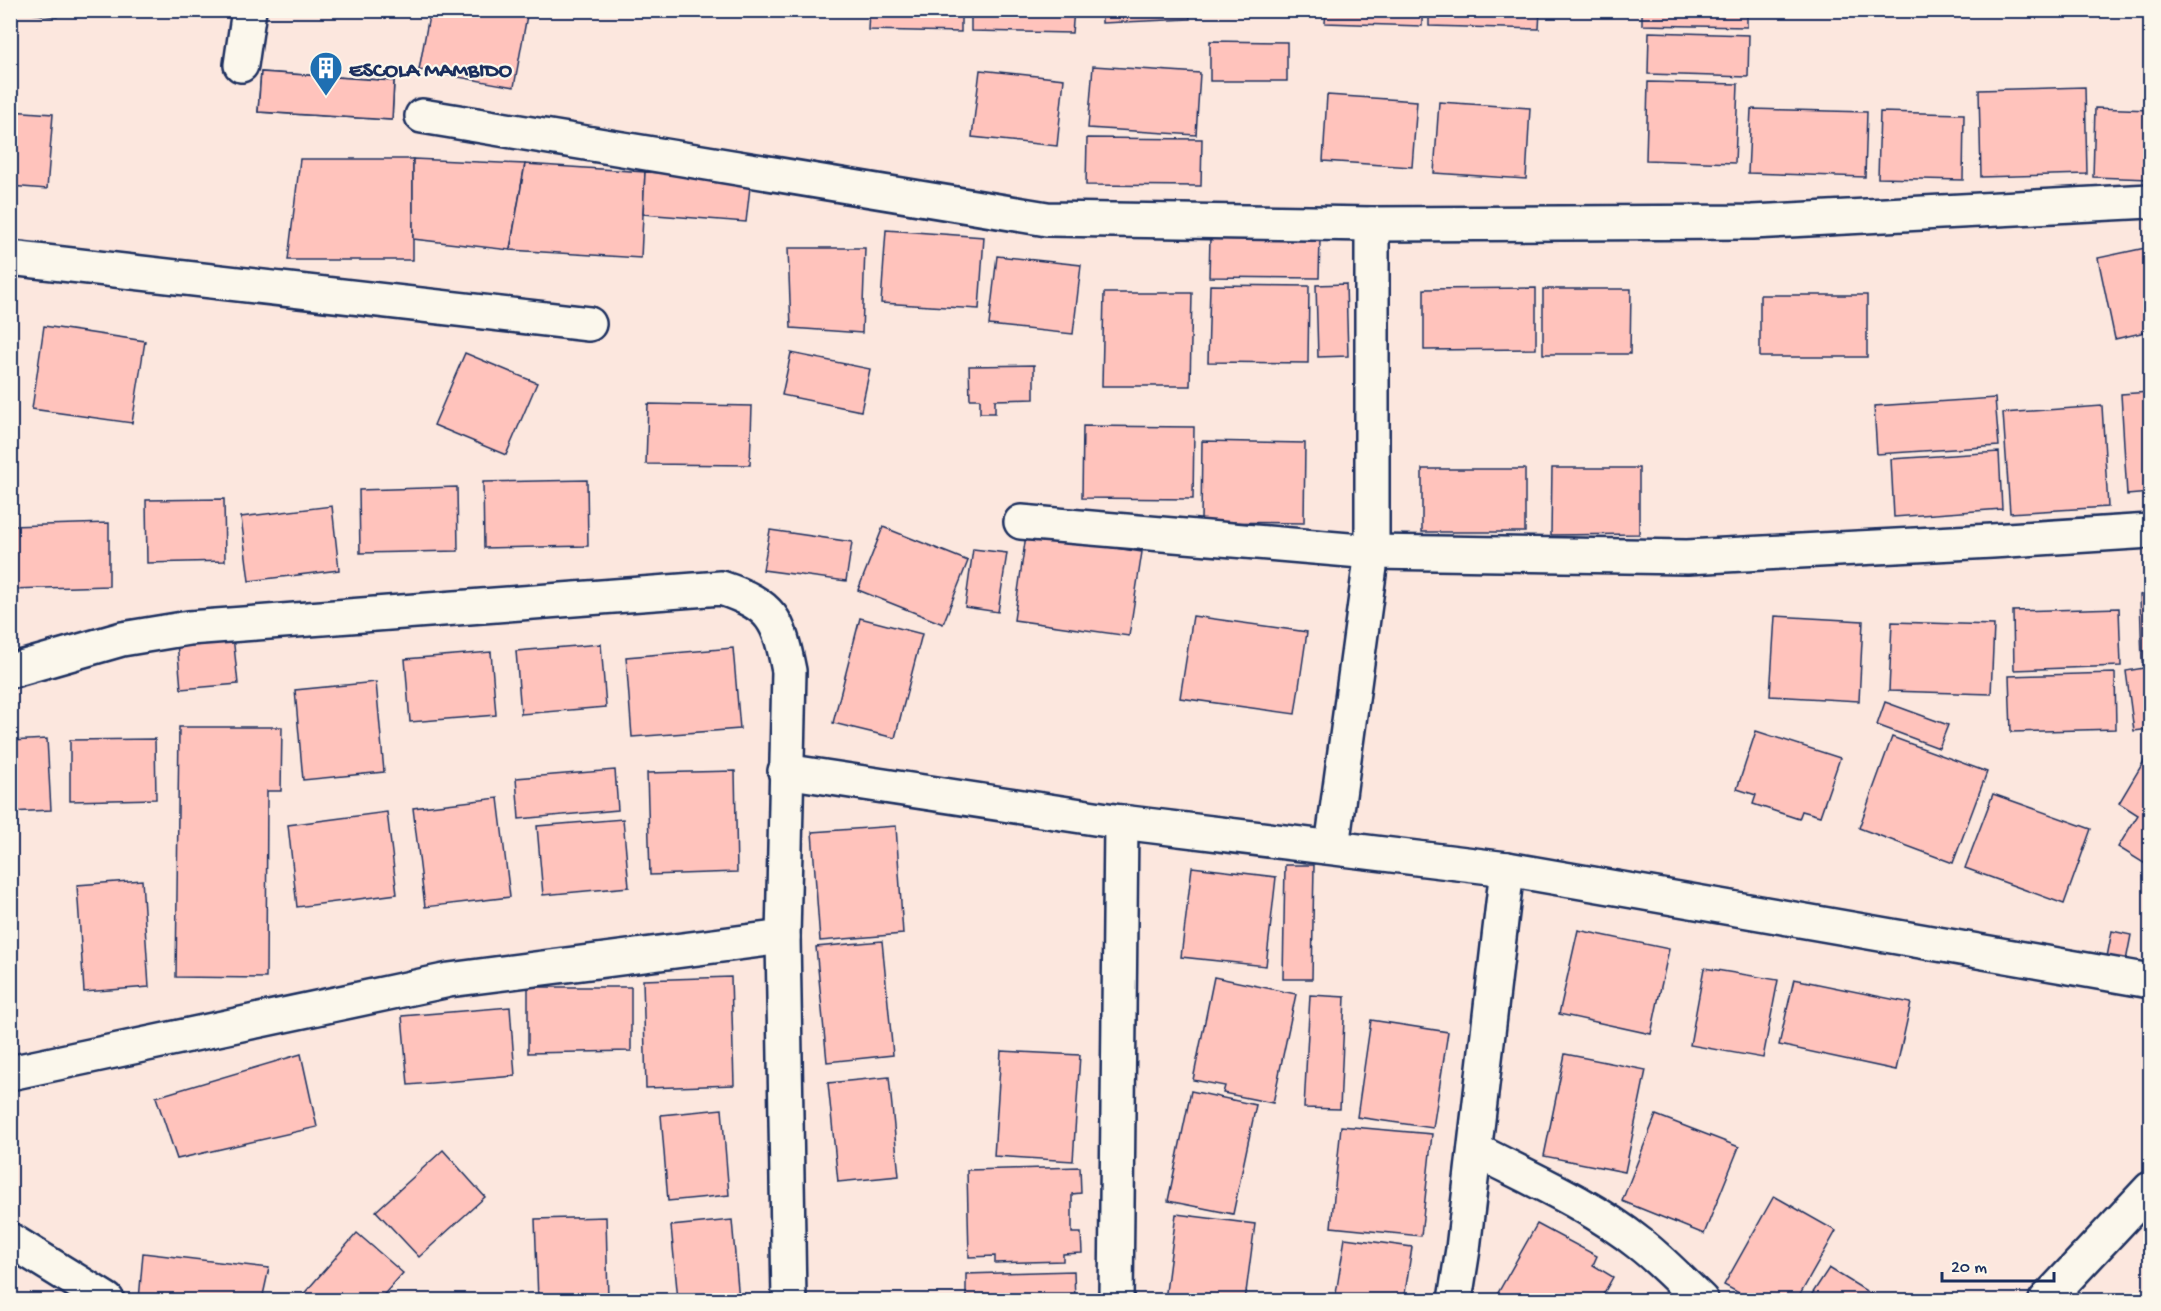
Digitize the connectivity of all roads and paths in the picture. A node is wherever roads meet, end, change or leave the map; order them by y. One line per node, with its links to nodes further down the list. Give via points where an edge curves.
1 (249, 10): 2 (street)
2 (241, 65)
3 (422, 116): 5 (street, via 1047,219)
4 (2151, 201): 5 (street, via 1752,222)
5 (1372, 224): 10 (street)
6 (10, 258): 7 (street)
7 (589, 324)
8 (1021, 522): 10 (street)
9 (2151, 531): 10 (street, via 1687,557)
10 (1372, 552): 14 (street)
11 (10, 671): 12 (street, via 122,639 189,628 721,588 745,596 771,614 783,639 789,671)
12 (785, 771): 13 (street); 16 (street)
13 (1121, 822): 14 (street); 24 (street)
14 (1332, 847): 15 (street)
15 (1507, 869): 17 (street); 19 (street)
16 (783, 937): 18 (street, via 449,980); 23 (street)
17 (2151, 981)
18 (10, 1073)
19 (1475, 1150): 25 (street); 26 (street, via 1609,1222 1641,1244)
20 (2151, 1189): 27 (street)
21 (10, 1240): 22 (street)
22 (107, 1300)
23 (789, 1300)
24 (1116, 1300)
25 (1455, 1300)
26 (1701, 1300)
27 (2046, 1300)

